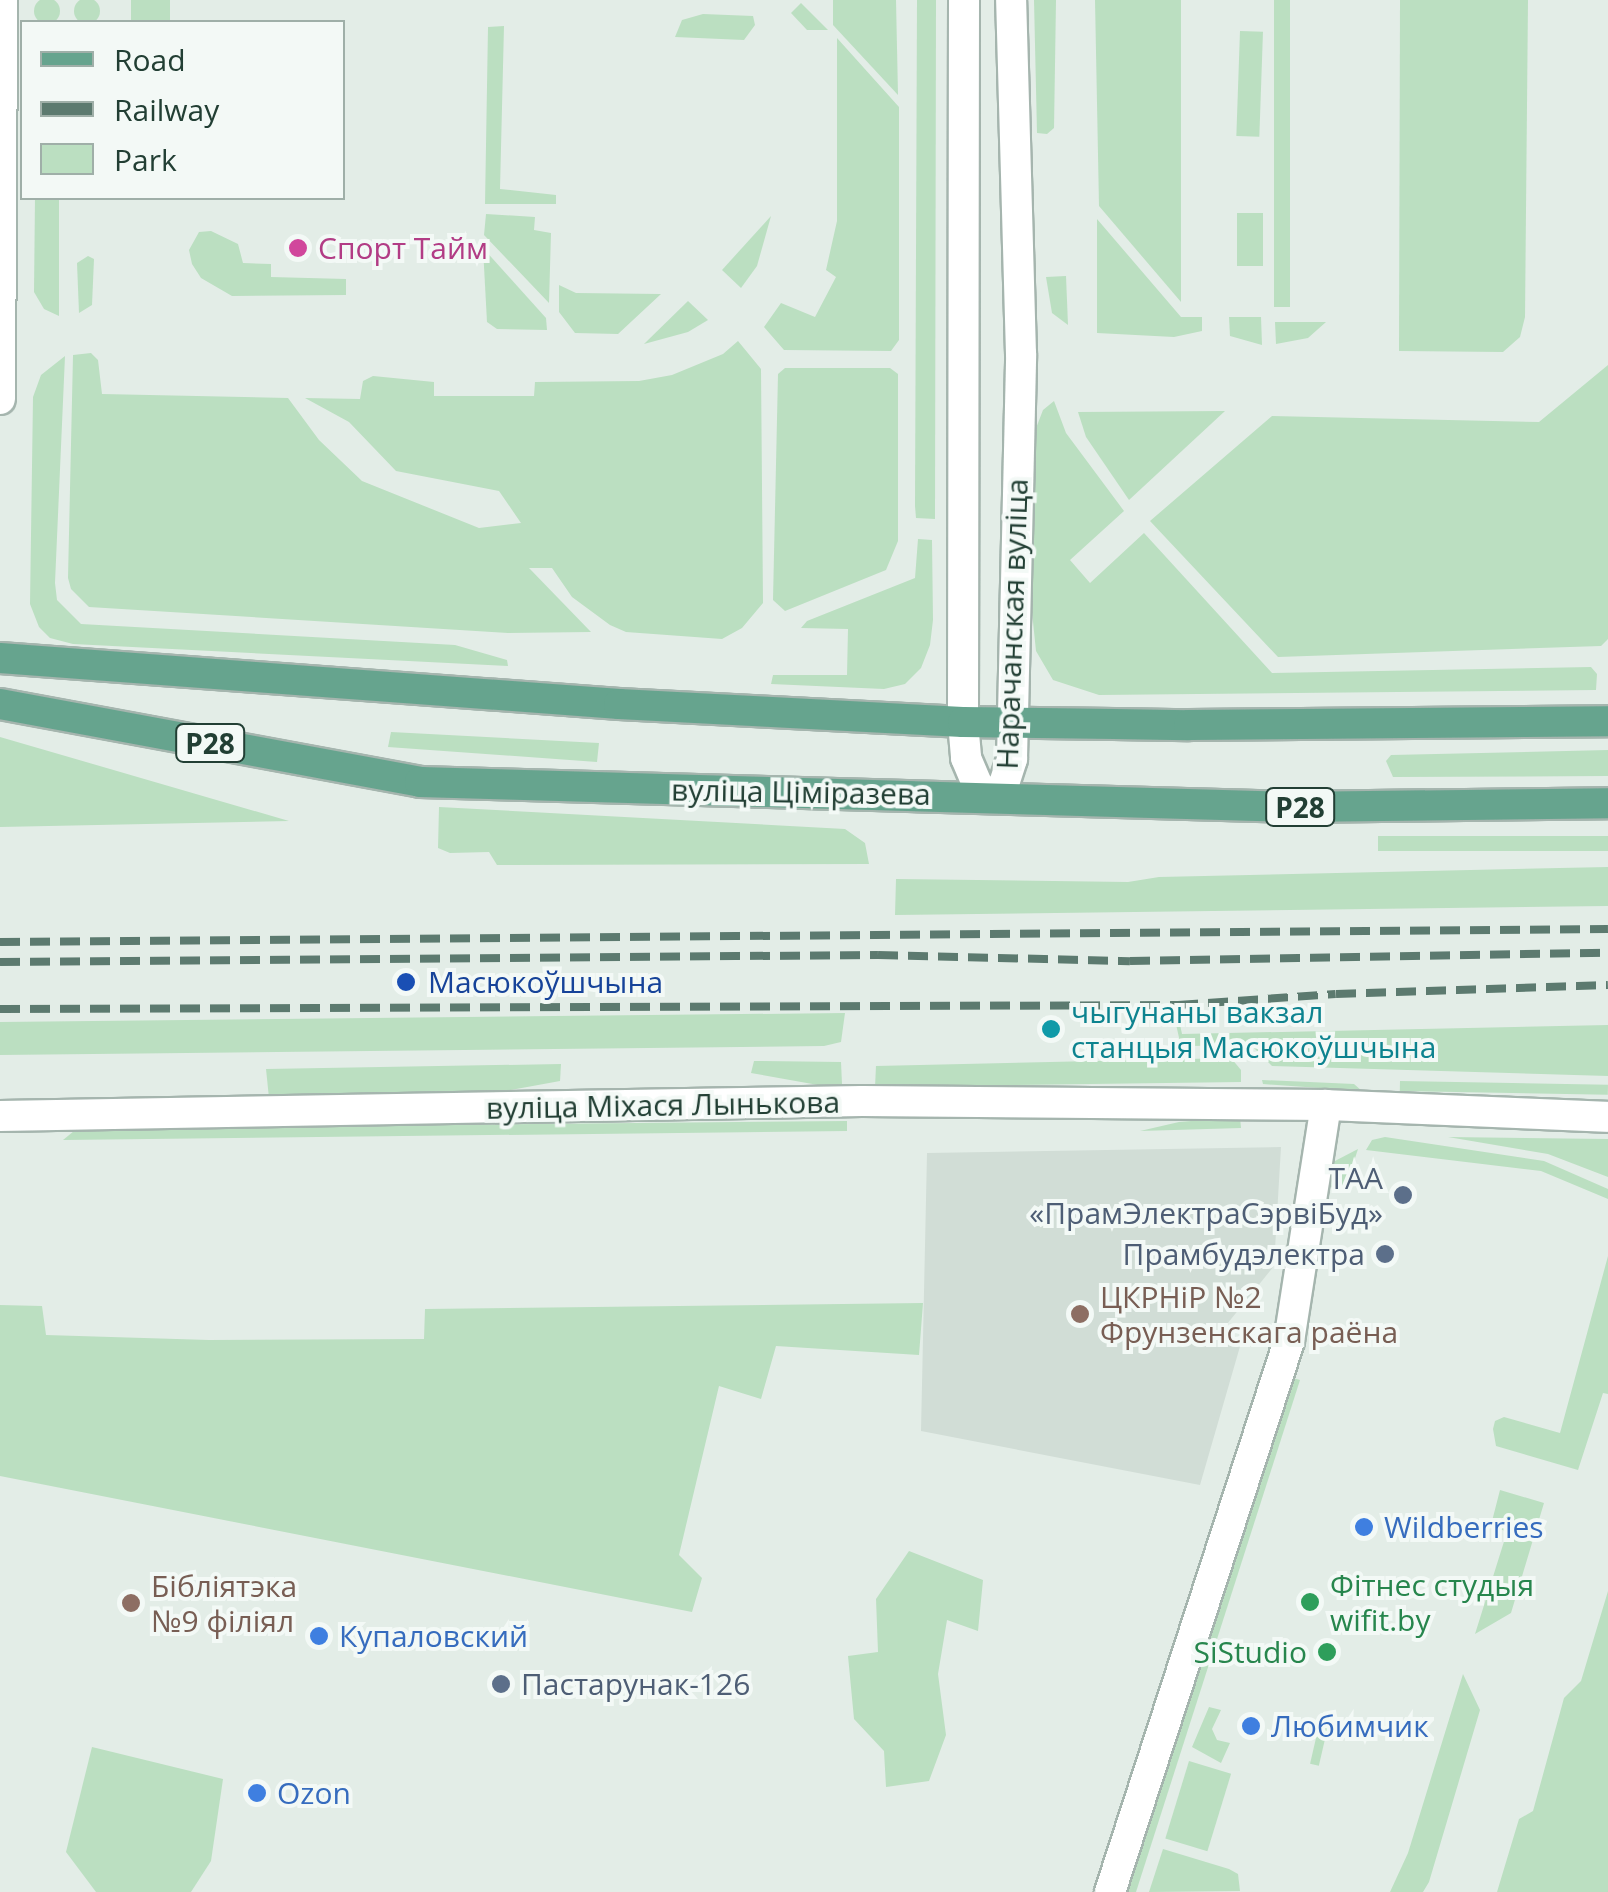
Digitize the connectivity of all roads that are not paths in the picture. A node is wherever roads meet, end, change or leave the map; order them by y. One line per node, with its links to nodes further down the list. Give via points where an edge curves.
1 (2, 0): 4 (street)
2 (964, 0): 8 (street, Нарачанская вуліца)
3 (1011, 0): 9 (street, Нарачанская вуліца, via 1021,354)
4 (0, 398)
5 (0, 658): 8 (main road, Р28)
6 (0, 704): 10 (main road, вуліца Ціміразева / Р28, via 420,782)
7 (1608, 720): 9 (main road, Р28)
8 (963, 722): 9 (main road, Р28); 10 (street, Нарачанская вуліца, via 966,758 978,786)
9 (1012, 722): 10 (street, Нарачанская вуліца, via 1008,778)
10 (992, 796): 11 (main road, вуліца Ціміразева / Р28, via 1293,808)
11 (1608, 803)
12 (1326, 1105): 13 (street, вуліца Міхася Лынькова, via 862,1101); 14 (street, вуліца Міхася Лынькова); 15 (street, via 1289,1341)
13 (0, 1116)
14 (1608, 1117)
15 (1110, 1892)

